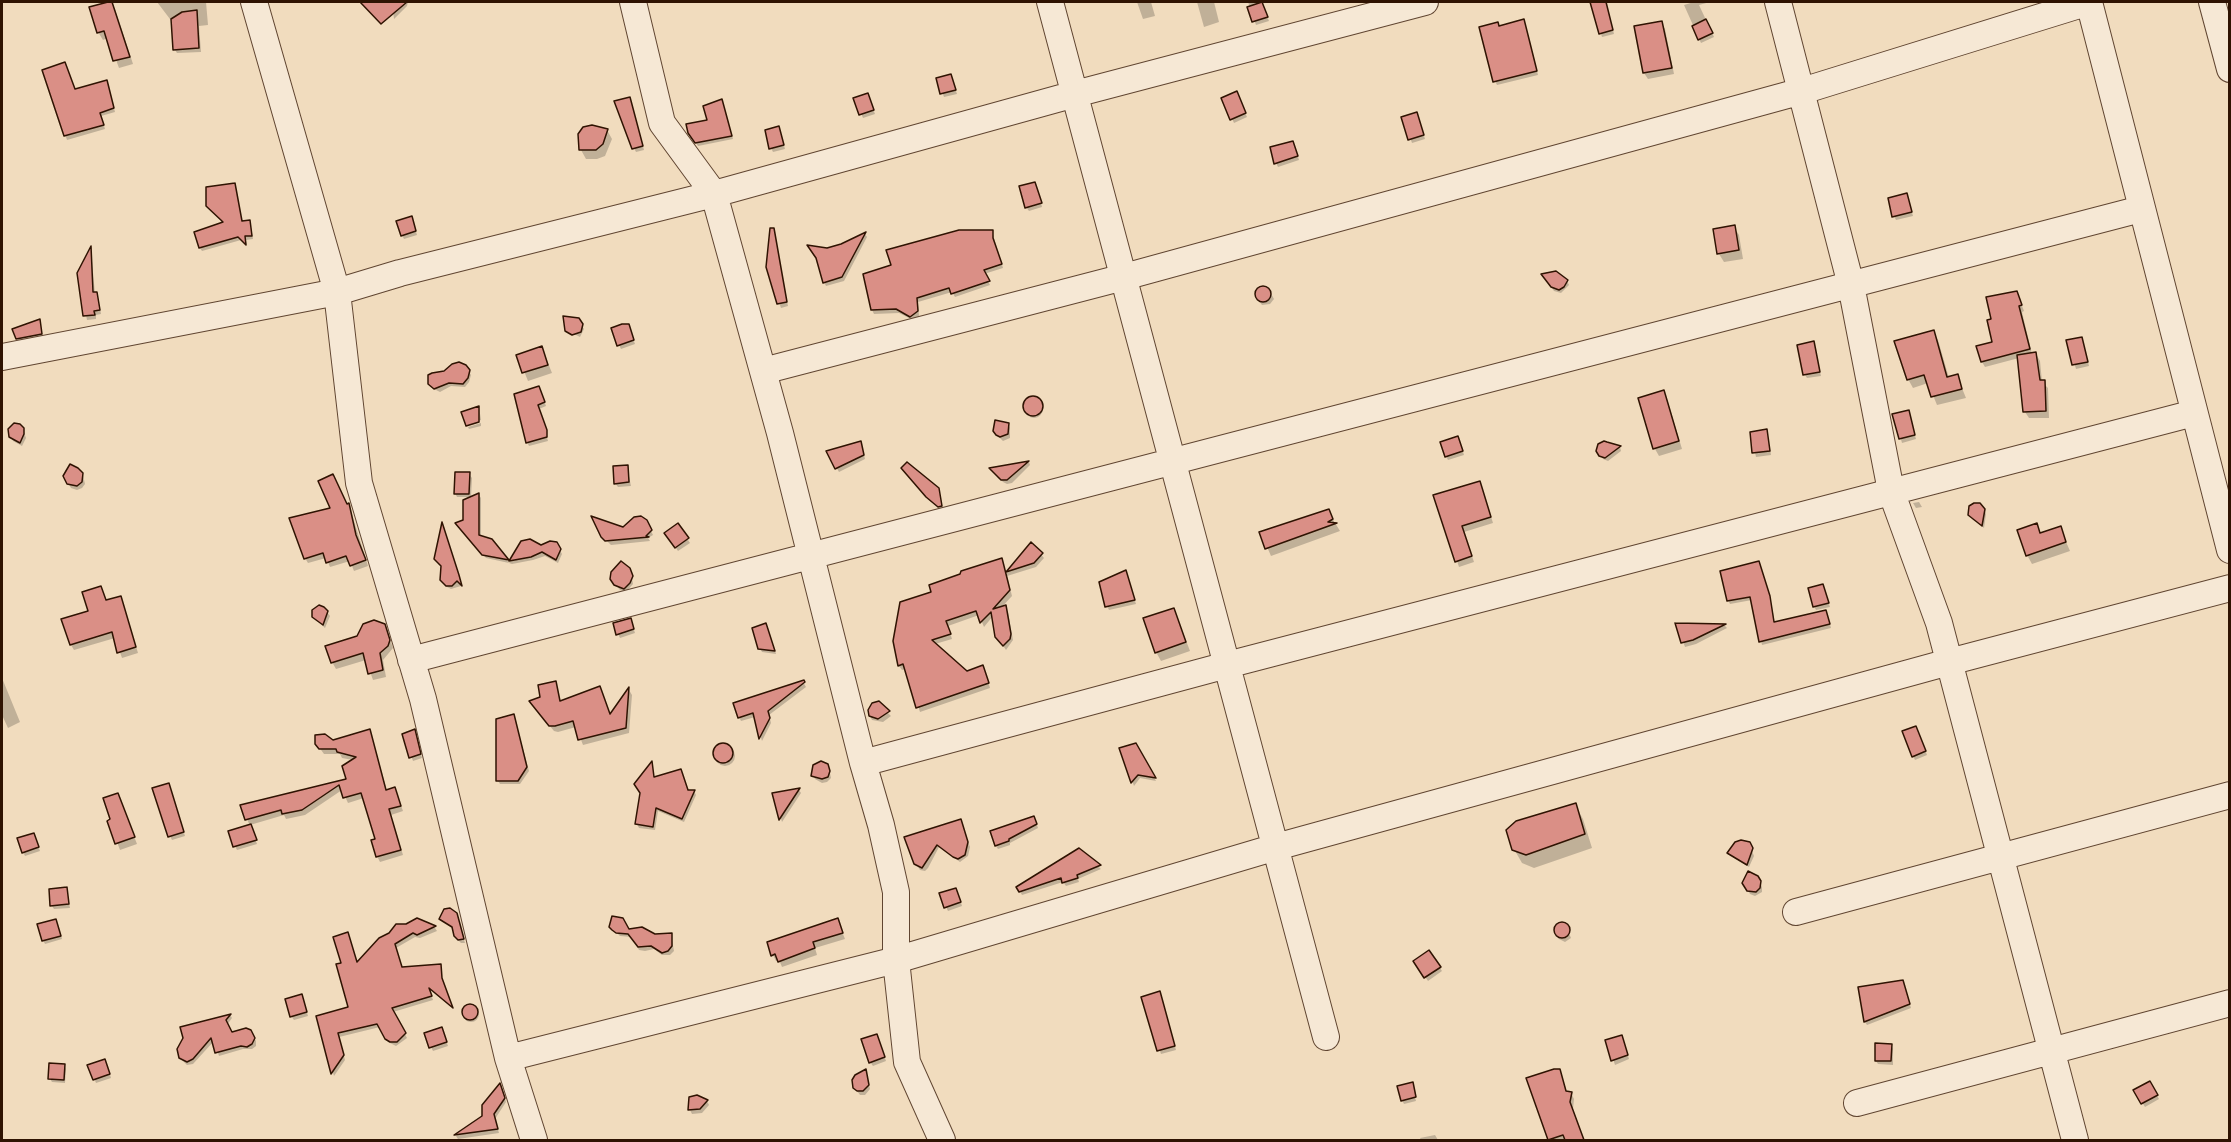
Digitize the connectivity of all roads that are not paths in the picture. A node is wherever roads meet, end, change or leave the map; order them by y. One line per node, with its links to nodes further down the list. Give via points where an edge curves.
1 (254, 2): 14 (street)
2 (633, 2): 10 (street, via 662,123)
3 (1050, 2): 9 (street)
4 (1425, 2): 9 (street)
5 (1778, 2): 8 (street)
6 (2212, 2): 7 (street)
7 (2229, 69)
8 (1802, 91): 11 (street, via 2089,2); 12 (street); 13 (street)
9 (1075, 94): 10 (street); 12 (street)
10 (714, 194): 14 (street); 16 (street)
11 (2141, 209): 13 (street); 17 (street)
12 (1124, 277): 16 (street); 18 (street)
13 (1851, 285): 18 (street); 19 (street)
14 (337, 292): 15 (street); 23 (street, via 359,483)
15 (2, 357)
16 (763, 371): 21 (street)
17 (2194, 413): 19 (street); 20 (street)
18 (1173, 460): 21 (street); 25 (street)
19 (1891, 491): 24 (street, via 1939,623); 25 (street)
20 (2229, 550)
21 (811, 555): 23 (street); 26 (street)
22 (2229, 588): 24 (street)
23 (411, 660): 35 (street)
24 (1949, 662): 28 (street); 29 (street)
25 (1227, 665): 26 (street); 28 (street)
26 (863, 763): 31 (street, via 896,892)
27 (2229, 795): 29 (street)
28 (1276, 847): 31 (street); 33 (street)
29 (2001, 857): 30 (street); 34 (street)
30 (1796, 912)
31 (897, 960): 35 (street); 38 (street, via 907,1062)
32 (2229, 1003): 34 (street)
33 (1326, 1037)
34 (2051, 1051): 36 (street); 39 (street)
35 (508, 1058): 37 (street)
36 (1857, 1103)
37 (534, 1140)
38 (942, 1140)
39 (2075, 1140)

